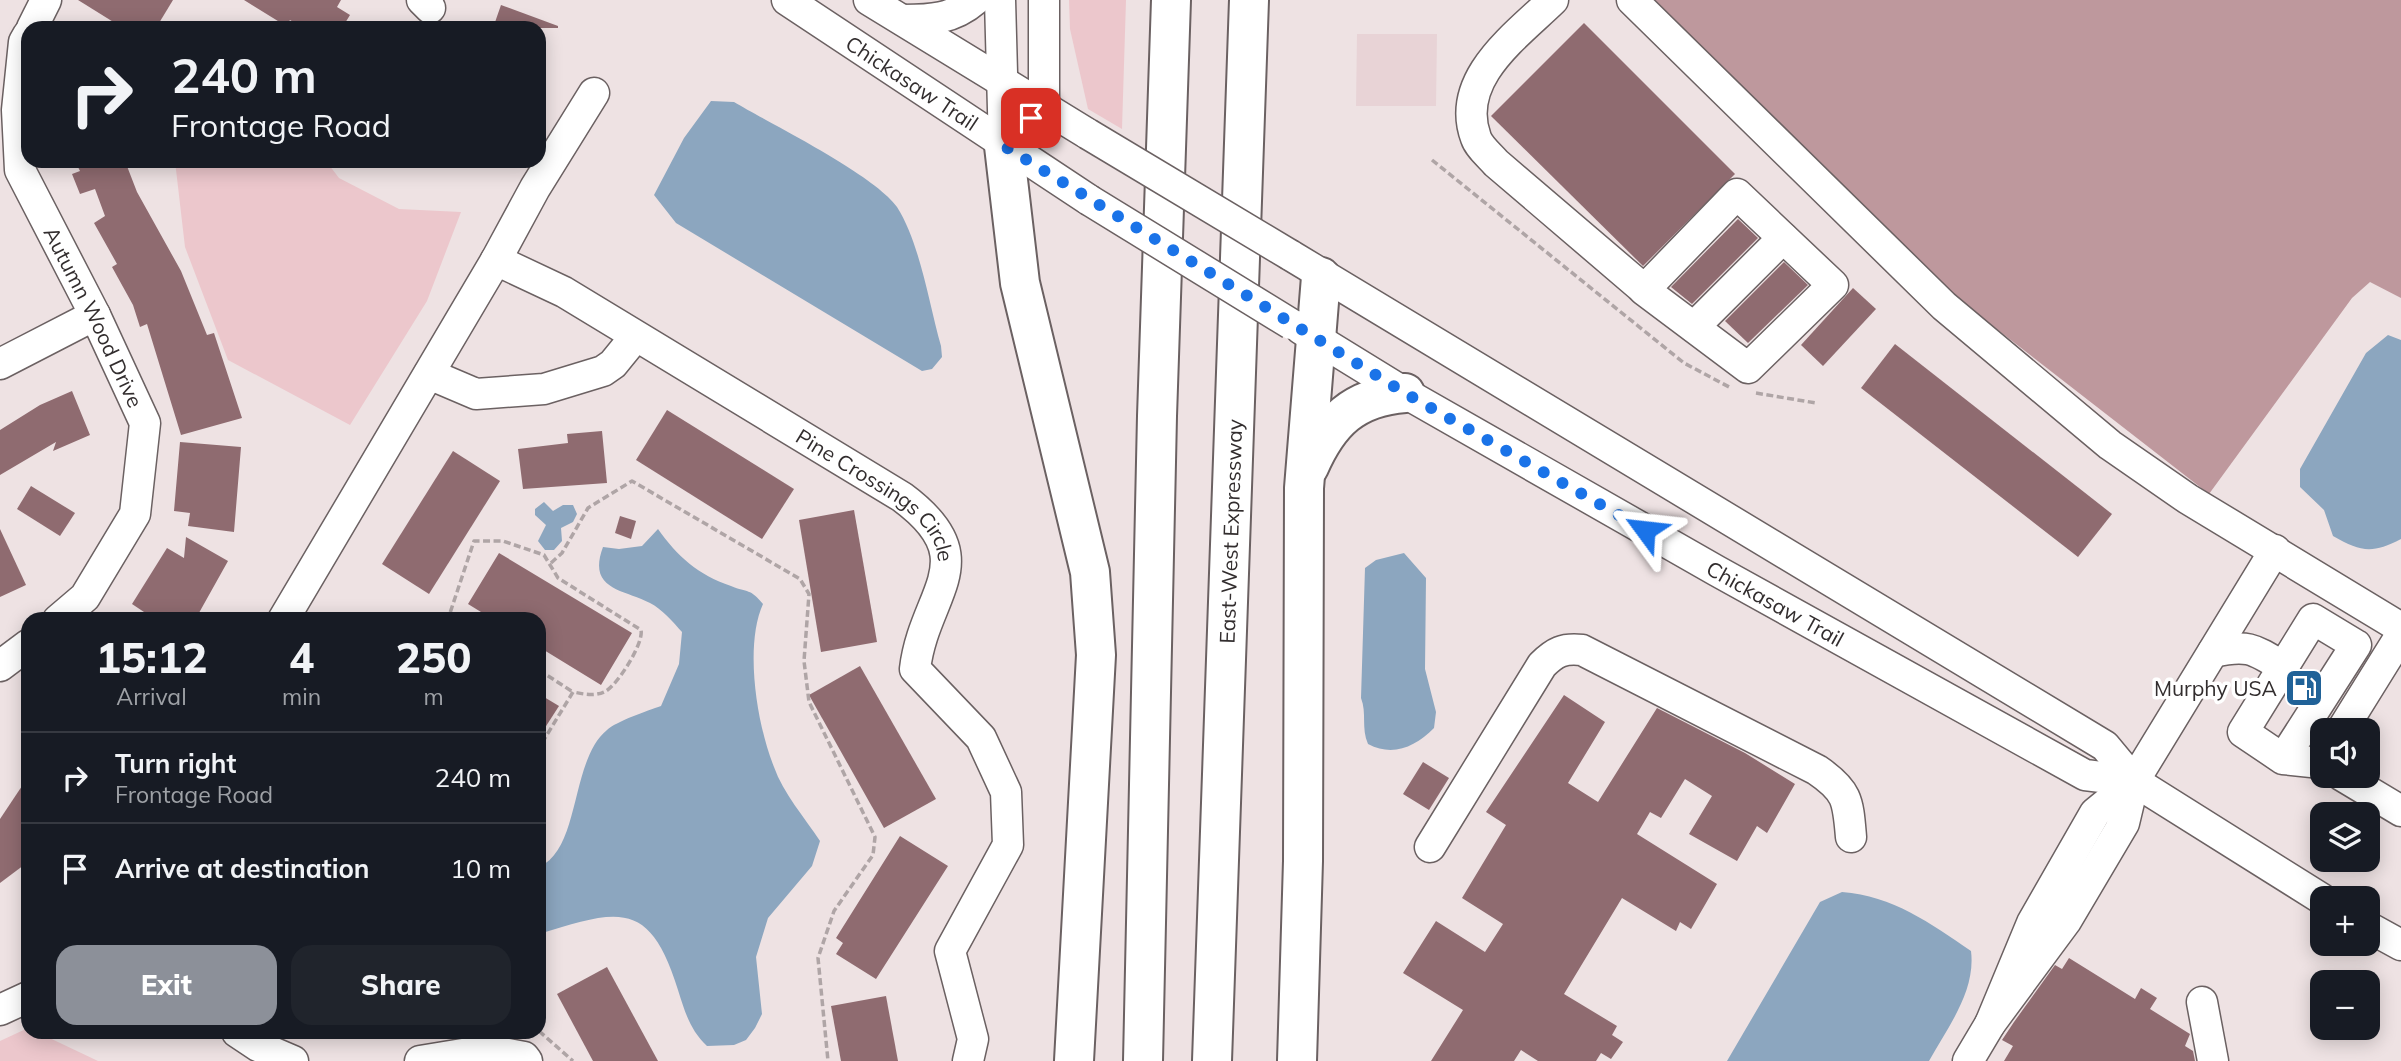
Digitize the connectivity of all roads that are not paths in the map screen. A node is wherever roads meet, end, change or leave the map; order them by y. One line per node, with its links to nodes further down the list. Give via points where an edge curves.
1 (46, 0): 12 (street)
2 (787, 0): 17 (street, Chickasaw Trail)
3 (869, 0): 11 (street, Chickasaw Trail)
4 (975, 0): 11 (street, via 939,20)
5 (1000, 0): 14 (street)
6 (1044, 0): 16 (street)
7 (1171, 0): 59 (highway)
8 (1249, 0): 60 (highway, East-West Expressway)
9 (1553, 0): 21 (street, via 1479,77 1472,119 1476,140 1496,163)
10 (1632, 0): 30 (street, via 1944,306 2110,445 2188,499)
11 (903, 20): 14 (street, Chickasaw Trail)
12 (36, 21)
13 (21, 83): 22 (street, Autumn Wood Drive, via 17,110 20,170)
14 (1004, 83): 16 (street, Chickasaw Trail); 17 (street)
15 (594, 93): 19 (street, via 534,188)
16 (1044, 104): 17 (street); 20 (street, Chickasaw Trail, bridge)
17 (1004, 146): 24 (street, Chickasaw Trail, bridge); 58 (highway, via 1020,283 1090,572 1096,655)
18 (1783, 238): 21 (street, via 1737,194); 23 (street); 23 (street, via 1833,285 1748,368)
19 (496, 260): 25 (street, Pine Crossings Circle, via 564,292); 27 (street)
20 (1321, 277): 24 (highway); 42 (street, Chickasaw Trail, via 2105,746)
21 (1644, 289): 23 (street)
22 (95, 315): 26 (street); 31 (street, Autumn Wood Drive, via 145,423 135,514 85,597)
23 (1694, 327)
24 (1303, 330): 28 (street, Chickasaw Trail); 29 (highway)
25 (635, 337): 27 (street, via 603,371 544,389 476,394); 57 (street, Pine Crossings Circle, via 902,497 926,515 943,538 947,559 937,604 918,641 915,669 981,738 1006,792 1008,845 950,951 973,1039)
26 (0, 364)
27 (429, 374): 32 (street)
28 (1405, 393): 29 (highway, via 1378,395 1349,411 1319,445); 42 (street, Chickasaw Trail, via 2085,775)
29 (1305, 475): 61 (highway)
30 (2275, 550): 33 (street); 36 (street)
31 (67, 612)
32 (288, 612)
33 (2401, 628)
34 (2401, 635): 37 (street)
35 (2356, 645): 37 (street); 38 (street, via 2313,619); 40 (street)
36 (2213, 652): 38 (street, via 2253,648); 42 (street)
37 (2384, 662): 39 (street)
38 (2283, 667): 40 (street, via 2243,732)
39 (2349, 718)
40 (2283, 759): 41 (street)
41 (2310, 763)
42 (2134, 781): 47 (street, Chickasaw Trail); 62 (street, via 2095,813 2032,923 1990,1024)
43 (2363, 788): 44 (street)
44 (2401, 811)
45 (1851, 837): 46 (street, via 1848,803 1840,786 1817,770 1582,650 1567,648 1542,665)
46 (1430, 847)
47 (2310, 891)
48 (2380, 934): 49 (street)
49 (2401, 946)
50 (21, 1000): 52 (street)
51 (2202, 1002): 63 (street)
52 (0, 1010)
53 (248, 1039): 54 (street)
54 (293, 1061)
55 (420, 1061): 56 (street, via 487,1050)
56 (527, 1061)
57 (968, 1061)
58 (1074, 1061)
59 (1143, 1061)
60 (1212, 1061)
61 (1297, 1061)
62 (1968, 1061)
63 (2213, 1061)

